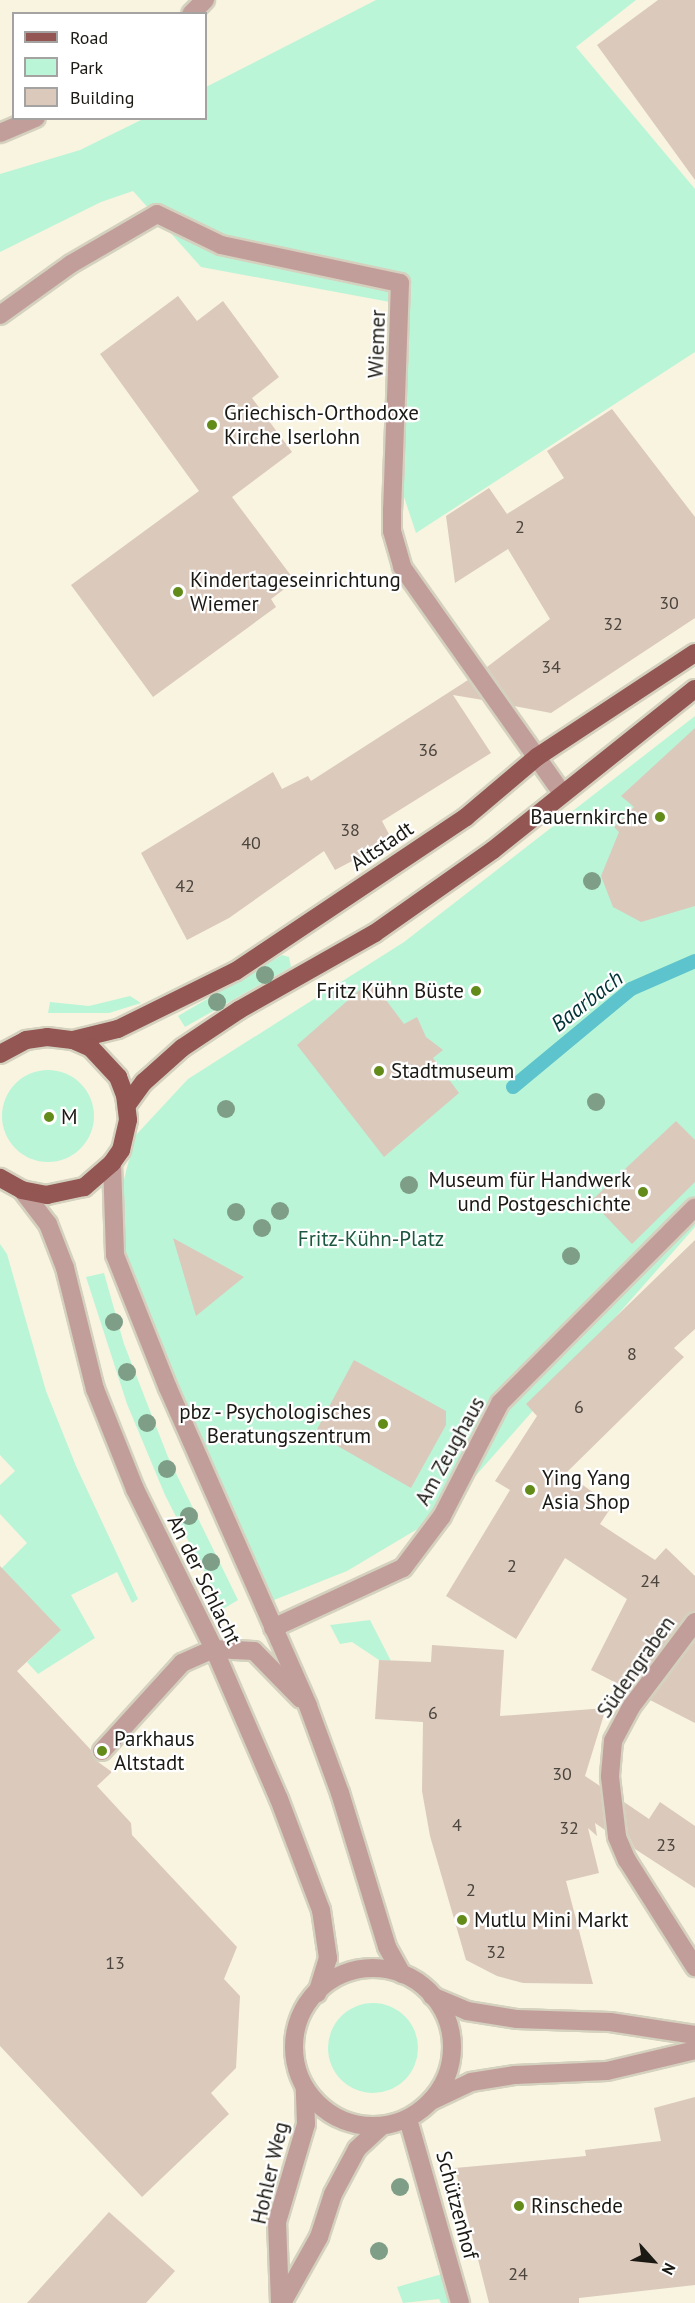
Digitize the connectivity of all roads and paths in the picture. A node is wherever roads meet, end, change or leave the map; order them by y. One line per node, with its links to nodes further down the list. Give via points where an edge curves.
1 (206, 0): 2 (street)
2 (193, 12)
3 (31, 120): 4 (street)
4 (0, 132)
5 (0, 315): 8 (street, Wiemer, via 71,264 157,214 222,245 400,283 392,531 402,567)
6 (695, 653): 8 (main road, Altstadt)
7 (695, 689): 9 (main road)
8 (537, 757): 9 (street, Wiemer); 10 (main road, Altstadt, via 466,817 236,971 118,1029)
9 (563, 794): 12 (main road, via 493,850 375,933 249,1004 182,1048 144,1082)
10 (73, 1040): 11 (main road, via 33,1038); 12 (main road, via 91,1048 113,1069)
11 (0, 1054)
12 (127, 1105): 13 (main road, via 125,1135)
13 (112, 1163): 15 (main road, via 94,1181 72,1192 47,1195); 18 (street, An der Schlacht, via 115,1255 168,1388)
14 (0, 1178): 15 (main road)
15 (22, 1191): 19 (street, An der Schlacht, via 48,1224 65,1268 95,1389 135,1489)
16 (695, 1207): 18 (street, Am Zeughaus, via 500,1403 442,1516 403,1568)
17 (695, 1622): 22 (street, Südengraben, via 631,1707 613,1741 610,1777 617,1837 627,1860)
18 (273, 1628): 20 (street, An der Schlacht)
19 (214, 1649): 20 (street, via 254,1652); 21 (street, via 182,1663); 24 (street, An der Schlacht, via 279,1799 321,1910 328,1958)
20 (308, 1706): 23 (street, An der Schlacht, via 344,1805 387,1947)
21 (102, 1751)
22 (695, 1967)
23 (402, 1974): 24 (street, via 384,1967 362,1968 345,1972); 25 (street)
24 (317, 1993): 28 (street, via 298,2026 294,2045 295,2062)
25 (432, 1996): 26 (street, via 467,2011 517,2019 610,2022); 29 (street, via 446,2019 453,2053 449,2070)
26 (695, 2034)
27 (695, 2050): 29 (street, via 607,2071 515,2075 471,2082)
28 (305, 2089): 31 (street, via 320,2107 342,2121); 32 (street, Hohler Weg, via 306,2124 277,2222)
29 (432, 2101): 30 (street)
30 (408, 2119): 31 (street); 33 (street, Schützenhof)
31 (381, 2127): 32 (street, Hohler Weg, via 357,2149 333,2194 319,2237)
32 (281, 2303)
33 (460, 2303)

